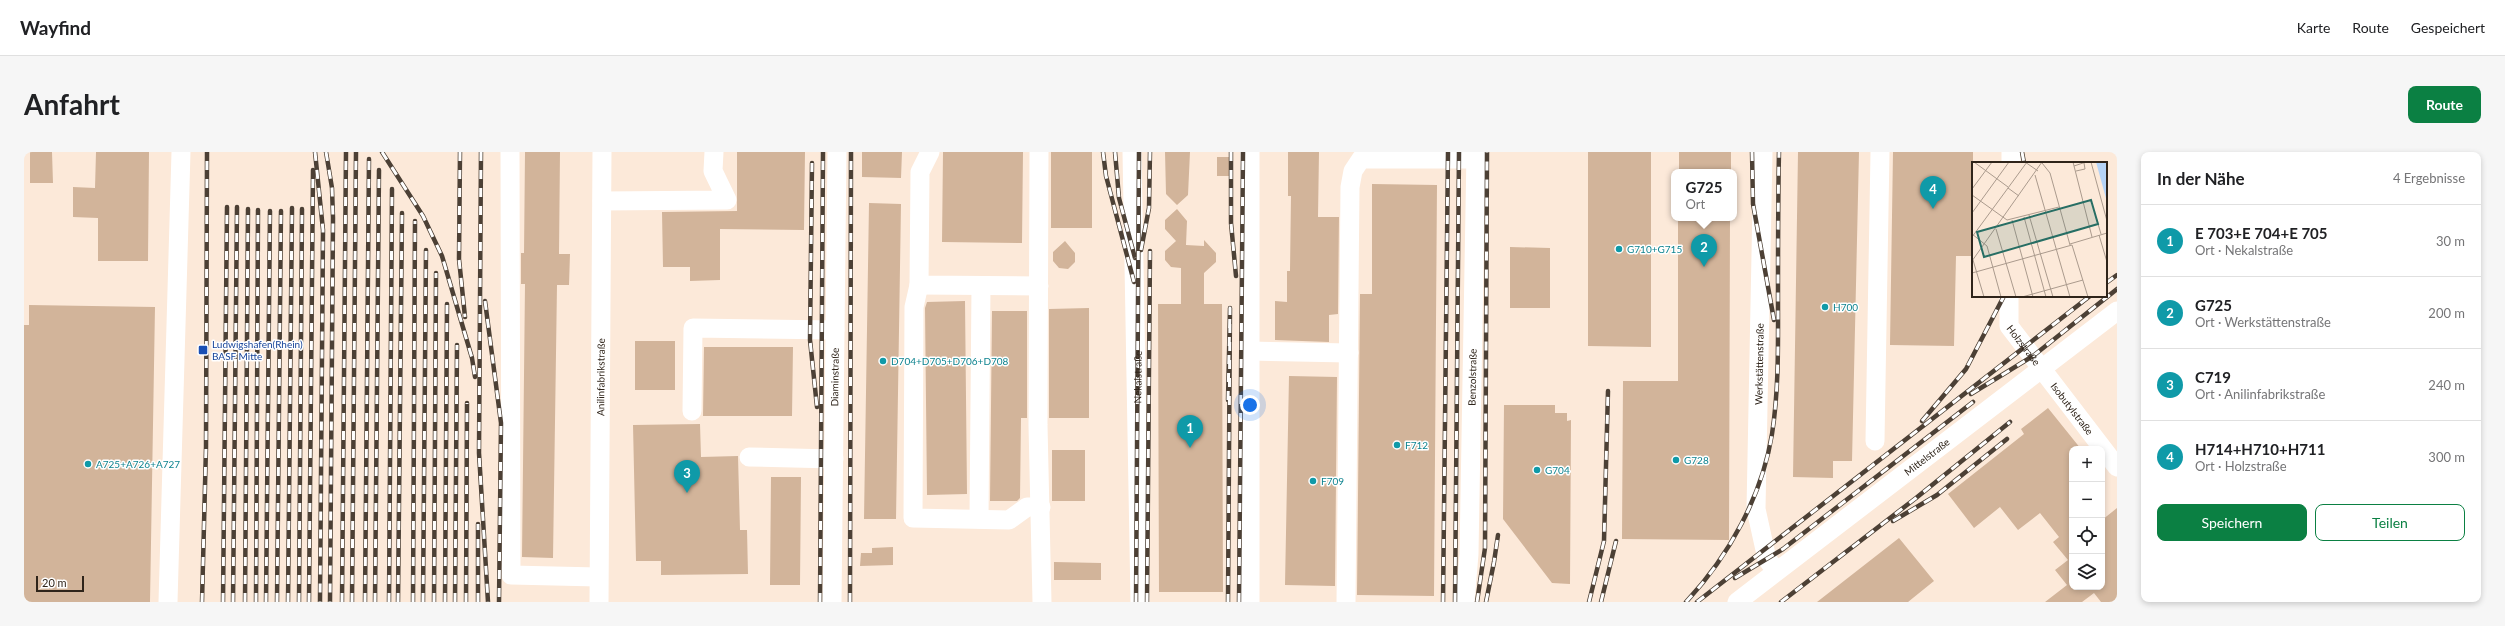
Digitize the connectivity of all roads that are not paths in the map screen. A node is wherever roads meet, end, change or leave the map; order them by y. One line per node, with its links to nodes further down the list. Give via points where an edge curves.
1 (180, 152): 33 (street)
2 (510, 152): 32 (street, via 511,575)
3 (602, 152): 14 (street, Anilinfabrikstraße)
4 (714, 152): 14 (street, via 713,171 727,200)
5 (837, 152): 20 (street, Diaminstraße)
6 (930, 152): 15 (street, via 920,172)
7 (1039, 152): 17 (street)
8 (1132, 152): 37 (street, Nekalstraße)
9 (1250, 152): 21 (street)
10 (1763, 152): 31 (street, Werkstättenstraße, via 1756,509 1767,559)
11 (1880, 152): 25 (street)
12 (1361, 155): 13 (street); 22 (street, via 1353,171 1350,186)
13 (1476, 156): 40 (street, Benzolstraße, via 1469,546)
14 (602, 201): 32 (street, Anilinfabrikstraße)
15 (918, 285): 16 (street); 30 (street, via 914,308 913,518)
16 (981, 286): 17 (street); 30 (street)
17 (1039, 286): 29 (street, via 1038,425)
18 (2009, 297): 23 (street, Holzstraße, via 2010,326)
19 (2117, 311): 23 (street, Mittelstraße)
20 (835, 330): 24 (street, via 693,328); 27 (street, Diaminstraße)
21 (1250, 351): 22 (street); 38 (street)
22 (1349, 353): 39 (street)
23 (2043, 368): 28 (street, Isobutylstraße); 31 (street, Mittelstraße)
24 (692, 411)
25 (1875, 441)
26 (749, 456): 27 (street)
27 (834, 459): 35 (street, Diaminstraße)
28 (2117, 467)
29 (1041, 507): 30 (street, via 1027,507 1009,520); 36 (street)
30 (979, 519)
31 (1776, 571): 41 (street, Mittelstraße)
32 (598, 577): 34 (street, Anilinfabrikstraße)
33 (168, 602)
34 (599, 602)
35 (832, 602)
36 (1042, 602)
37 (1140, 602)
38 (1250, 602)
39 (1346, 602)
40 (1465, 602)
41 (1737, 602)

